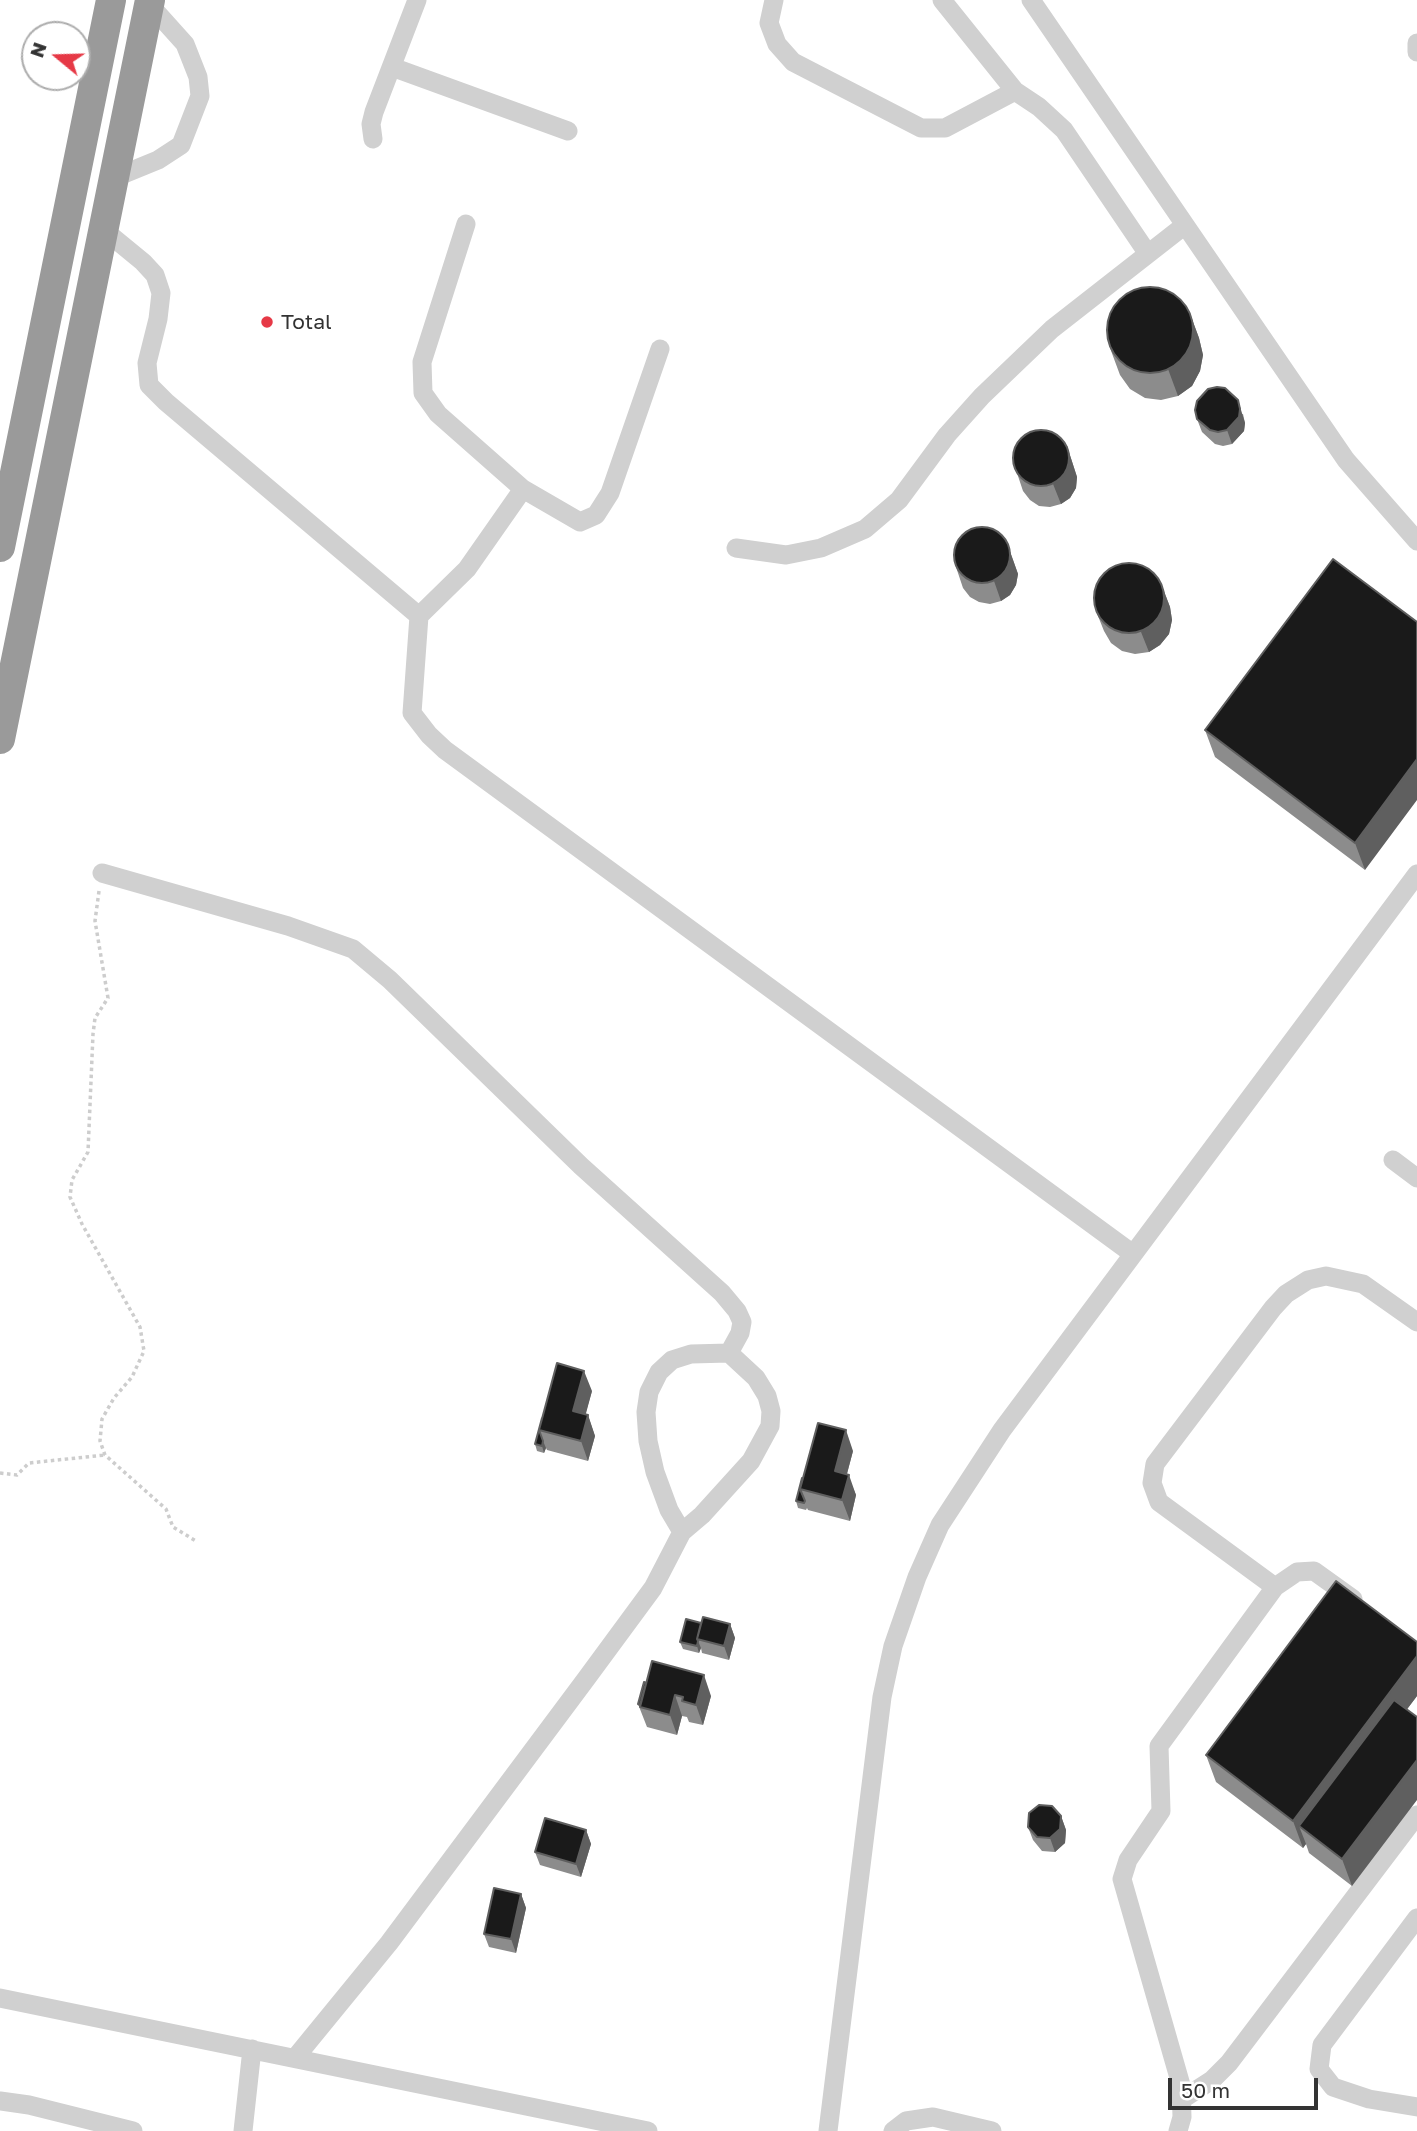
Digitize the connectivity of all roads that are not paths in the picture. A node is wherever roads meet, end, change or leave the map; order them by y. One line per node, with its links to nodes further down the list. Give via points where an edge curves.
1 (111, 0): 21 (highway)
2 (416, 0): 9 (street)
3 (774, 0): 10 (street, via 769,23 777,44 793,62 921,128 946,128)
4 (942, 0): 10 (street)
5 (1031, 0): 15 (street)
6 (149, 2): 13 (highway); 13 (street, via 185,44 200,96 181,145)
7 (1417, 43): 8 (street)
8 (1417, 52)
9 (393, 67): 11 (street); 12 (street, via 373,112)
10 (1015, 91): 17 (street, via 1064,130)
11 (568, 131)
12 (373, 139)
13 (114, 178): 16 (highway)
14 (466, 224): 19 (street, via 422,362 423,393 438,414)
15 (1185, 225): 17 (street); 20 (street, via 1346,460)
16 (104, 230): 23 (street, via 155,275 161,293 147,363 149,385); 24 (highway)
17 (1148, 254): 22 (street, via 1052,329 982,396 900,500 865,529 821,548 786,555)
18 (660, 349): 19 (street, via 610,493 596,515 580,522)
19 (523, 489): 23 (street, via 467,569)
20 (1417, 541)
21 (0, 547)
22 (736, 548)
23 (419, 616): 29 (street, via 412,713 445,750)
24 (0, 739)
25 (102, 873): 31 (street, via 354,949 580,1166 722,1293 742,1322)
26 (1417, 874): 29 (street)
27 (1393, 1160): 28 (street)
28 (1417, 1178)
29 (1133, 1254): 46 (street, via 1002,1430 940,1525 893,1646 876,1740)
30 (1417, 1322): 33 (street, via 1363,1283 1326,1276 1308,1280 1273,1308 1155,1464 1152,1483 1159,1502)
31 (729, 1353): 32 (street, via 756,1378 771,1411 770,1426 751,1461); 32 (street, via 691,1354 672,1360 659,1372 649,1392 646,1412 655,1472)
32 (682, 1532): 39 (street, via 653,1588 586,1679 389,1943)
33 (1275, 1587): 34 (street, via 1297,1572 1314,1571); 40 (street, via 1159,1746 1161,1811 1128,1860 1122,1879 1181,2085)
34 (1366, 1608)
35 (1417, 1815): 40 (street, via 1229,2063)
36 (1417, 1918): 42 (street, via 1322,2045 1319,2069 1333,2087 1368,2099)
37 (0, 1998): 38 (street)
38 (252, 2049): 39 (street); 44 (street)
39 (295, 2057): 45 (street)
40 (1181, 2100): 49 (street)
41 (0, 2101): 43 (street)
42 (1417, 2107)
43 (133, 2131)
44 (243, 2131)
45 (648, 2131)
46 (828, 2131)
47 (893, 2131): 48 (street, via 906,2121 933,2117)
48 (992, 2131)
49 (1178, 2131)

